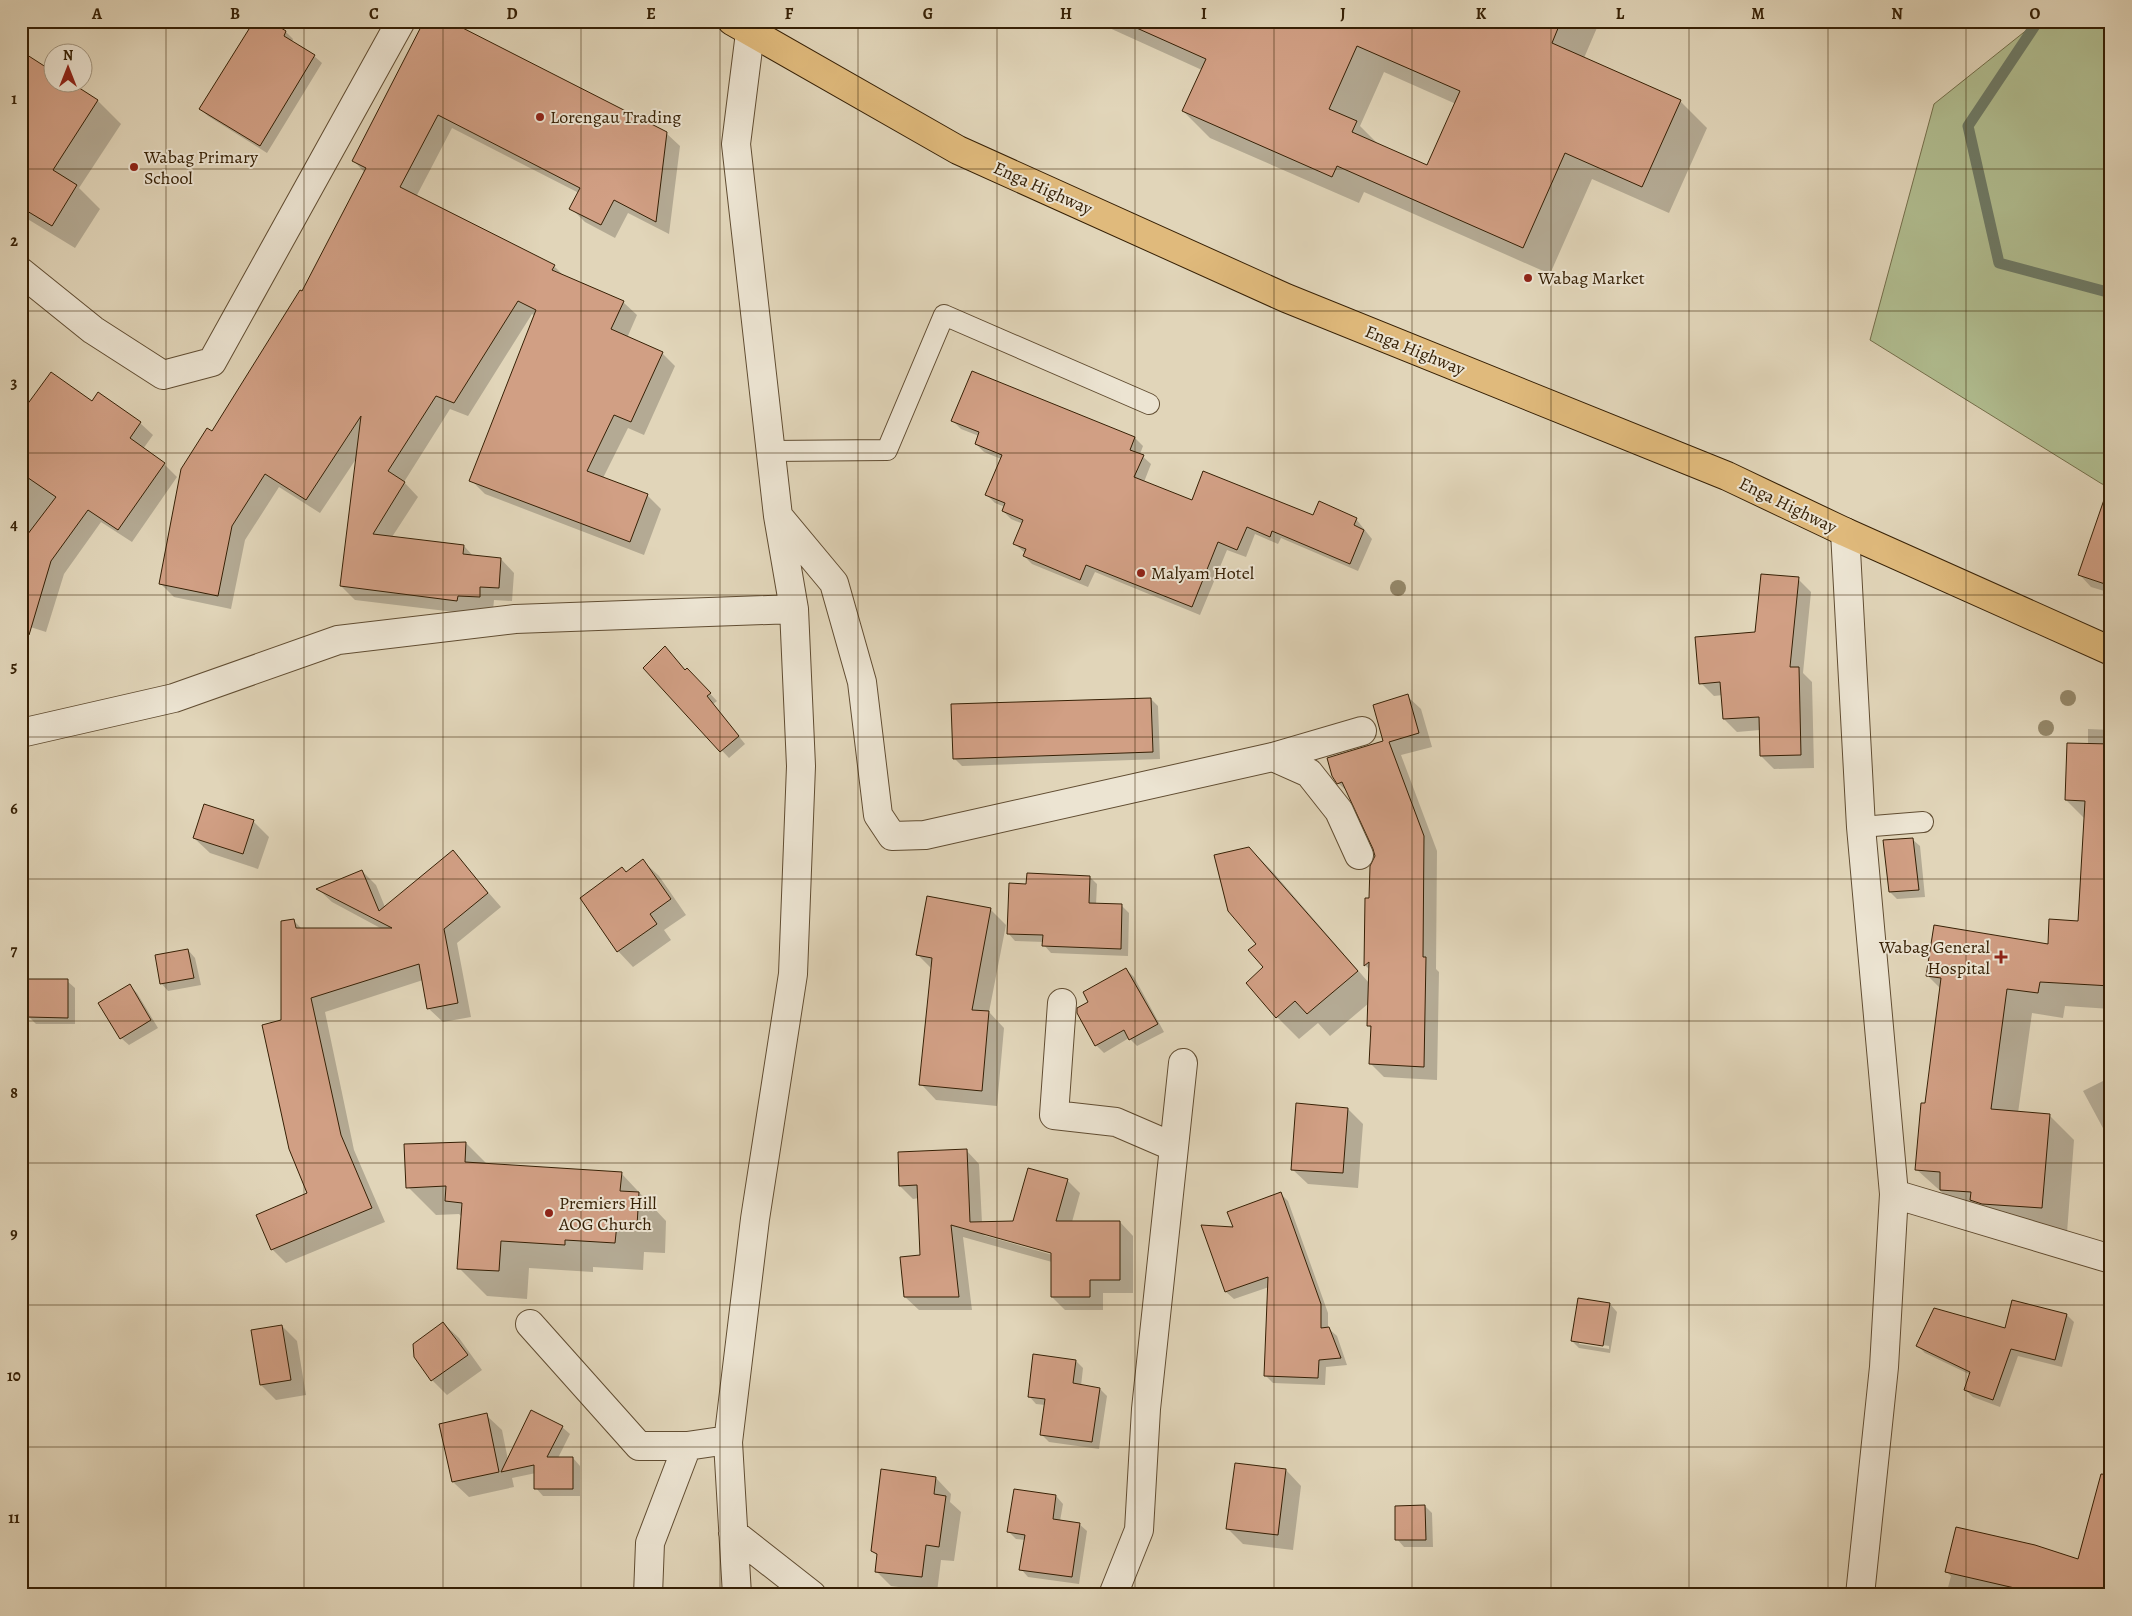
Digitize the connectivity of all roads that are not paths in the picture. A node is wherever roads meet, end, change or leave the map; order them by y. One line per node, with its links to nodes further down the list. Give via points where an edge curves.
1 (401, 21): 3 (street, via 212,362 164,374 93,330)
2 (741, 27): 5 (street, via 736,144); 7 (main road, Enga Highway, via 958,150 1286,298 1728,476)
3 (21, 272)
4 (1149, 404): 5 (lane, via 944,315 887,450)
5 (770, 451): 6 (street)
6 (778, 516): 8 (street); 12 (street, via 834,583 862,682 878,815 892,836 925,835)
7 (1845, 532): 9 (main road, Enga Highway); 14 (street)
8 (794, 609): 11 (street, via 515,619 338,640 174,698); 22 (street, via 802,766 793,974 755,1218)
9 (2111, 651)
10 (1362, 731): 12 (street)
11 (21, 733)
12 (1273, 757): 15 (street, via 1309,773 1339,812)
13 (1923, 822): 14 (lane)
14 (1861, 827): 19 (street)
15 (1359, 855)
16 (1062, 1003): 18 (street, via 1054,1115 1116,1122)
17 (1183, 1063): 18 (street)
18 (1174, 1147): 28 (street, via 1146,1409 1139,1530)
19 (1894, 1194): 20 (street); 29 (street, via 1884,1367)
20 (2111, 1259)
21 (530, 1324): 23 (street, via 639,1446)
22 (728, 1440): 23 (street); 24 (street)
23 (687, 1446): 25 (street, via 650,1543)
24 (733, 1533): 26 (street); 27 (street)
25 (648, 1595)
26 (737, 1595)
27 (812, 1595)
28 (1113, 1595)
29 (1860, 1595)

